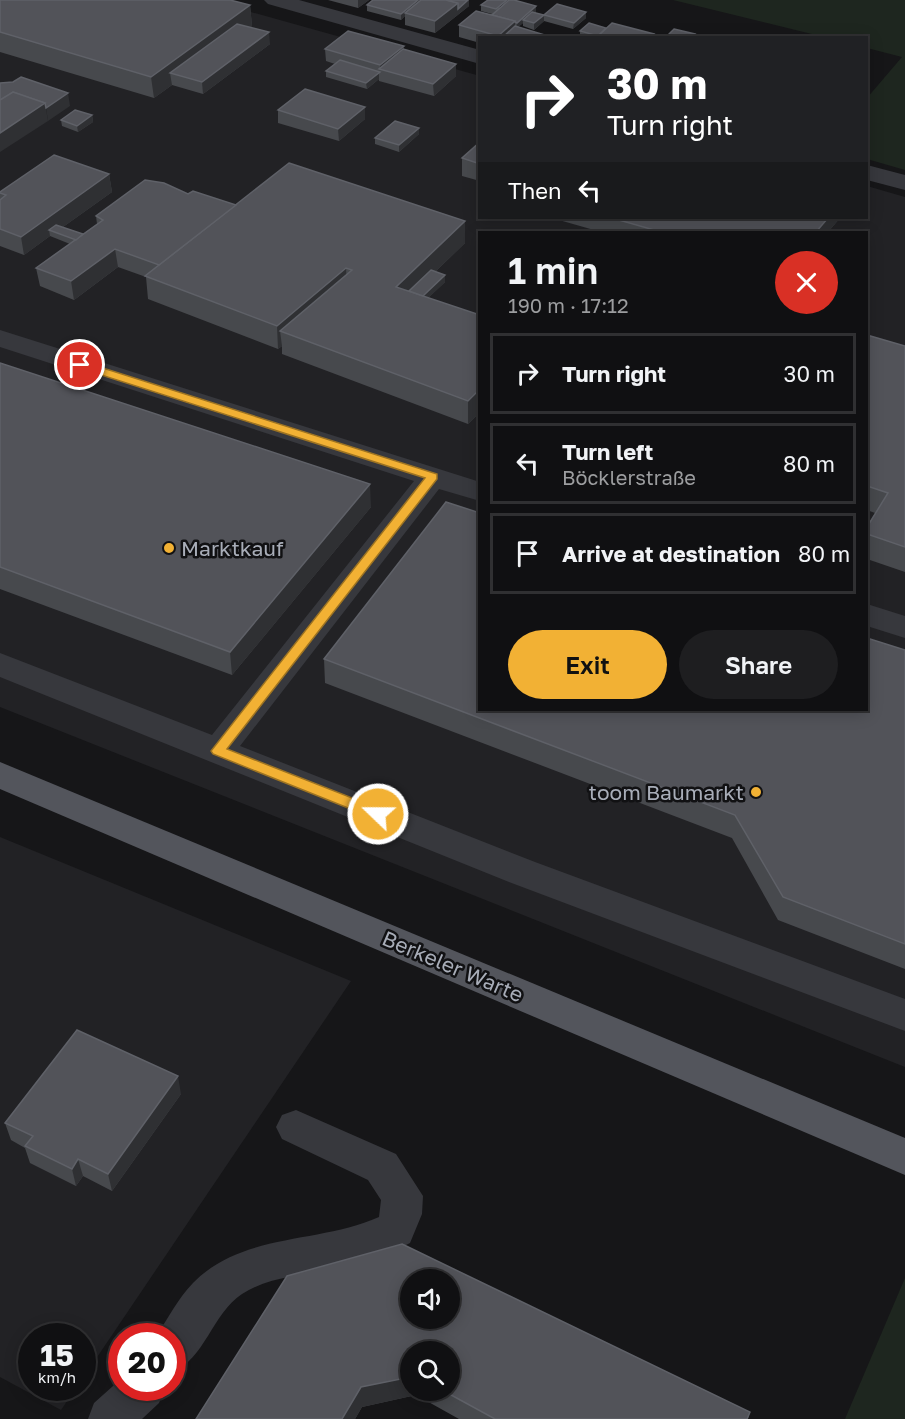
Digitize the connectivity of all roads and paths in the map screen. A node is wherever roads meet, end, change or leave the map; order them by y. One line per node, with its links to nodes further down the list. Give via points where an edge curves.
1 (275, 0): 2 (street)
2 (478, 56)
3 (868, 172): 4 (street)
4 (905, 183)
5 (0, 338): 6 (street)
6 (433, 477): 7 (street); 11 (street)
7 (478, 491)
8 (868, 615): 9 (street)
9 (905, 627)
10 (0, 664): 11 (street)
11 (218, 751): 13 (street, via 522,872)
12 (0, 775): 15 (main road, Berkeler Warte)
13 (905, 1015)
14 (296, 1127): 16 (street, via 382,1167 402,1196 395,1230 380,1239 330,1253 259,1265 230,1277 208,1296)
15 (905, 1157)
16 (186, 1330)
17 (129, 1401): 18 (street)
18 (110, 1419)

